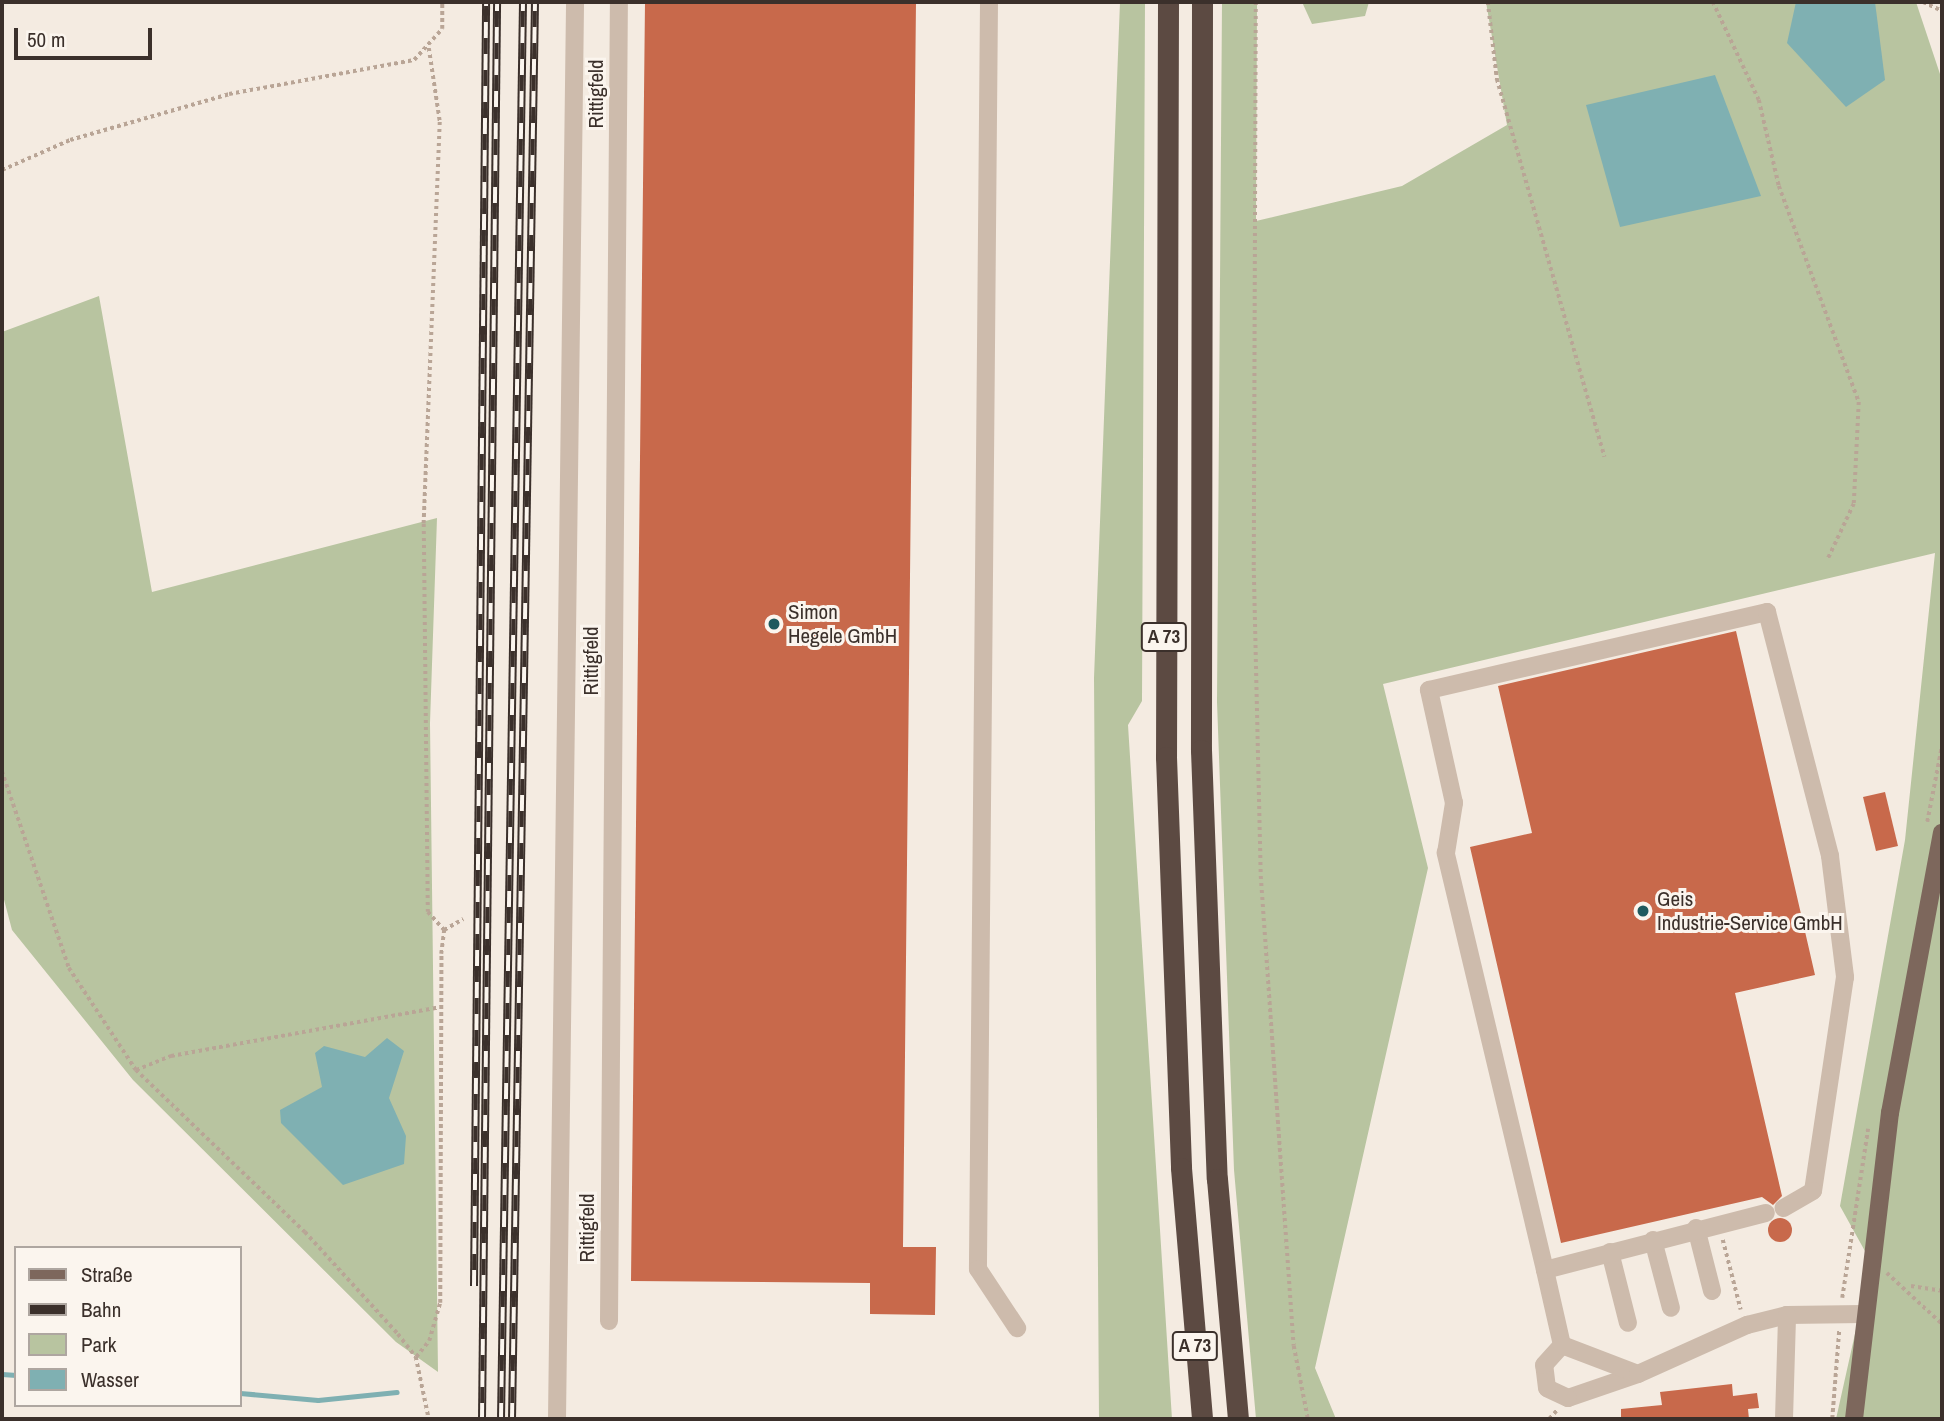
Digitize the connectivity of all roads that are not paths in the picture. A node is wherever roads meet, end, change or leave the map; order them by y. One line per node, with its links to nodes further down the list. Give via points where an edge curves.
1 (575, 2): 23 (street)
2 (620, 2): 17 (street, Rittigfeld)
3 (989, 2): 19 (street, via 978,1269)
4 (1168, 2): 24 (highway, A 73, via 1166,757 1181,1168)
5 (1202, 2): 21 (highway, A 73, via 1201,750 1217,1179)
6 (1942, 833): 15 (main road, via 1890,1113)
7 (1784, 1208): 12 (street, via 1814,1191 1845,977 1830,856 1767,612 1429,690 1454,803 1446,853)
8 (1766, 1213): 9 (street)
9 (1696, 1228): 10 (street); 13 (street)
10 (1653, 1240): 11 (street); 14 (street)
11 (1610, 1252): 12 (street); 18 (street)
12 (1545, 1270): 20 (street)
13 (1712, 1291)
14 (1671, 1308)
15 (1863, 1314): 16 (street); 28 (main road)
16 (1787, 1315): 22 (street, via 1747,1325); 27 (street)
17 (609, 1321)
18 (1628, 1323)
19 (1017, 1328)
20 (1562, 1345): 22 (street); 22 (street, via 1544,1365 1547,1388 1568,1398)
21 (1233, 1361): 25 (highway, A 73); 26 (highway)
22 (1638, 1374)
23 (557, 1419)
24 (1202, 1419)
25 (1238, 1419)
26 (1251, 1419)
27 (1784, 1419)
28 (1854, 1419)

